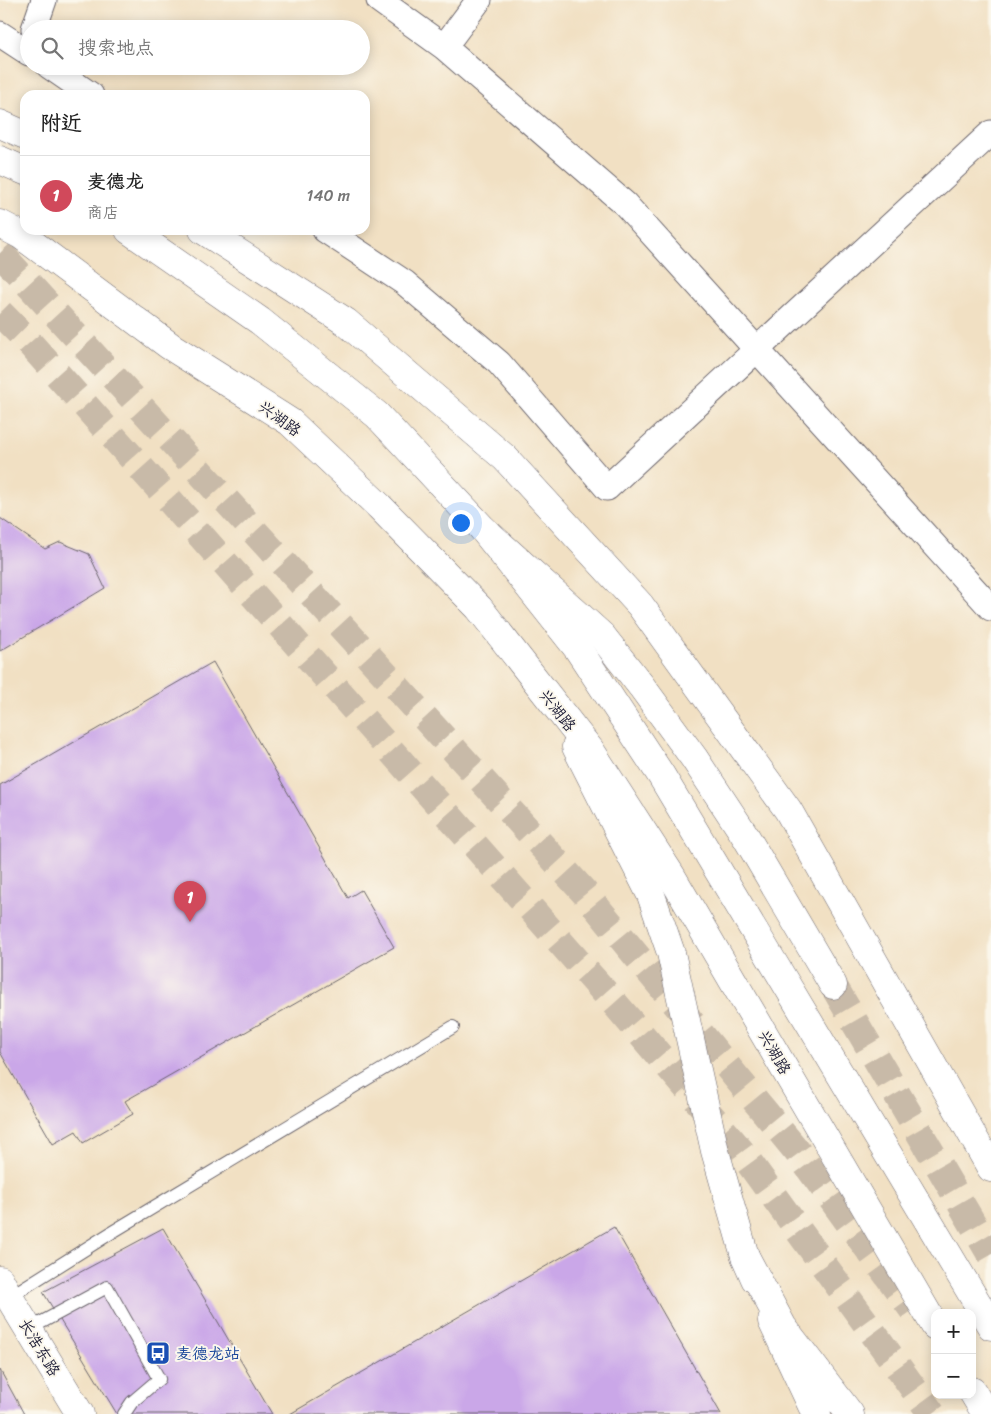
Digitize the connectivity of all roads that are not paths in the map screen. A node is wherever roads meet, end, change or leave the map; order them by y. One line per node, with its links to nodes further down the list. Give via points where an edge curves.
1 (44, 0): 4 (street)
2 (379, 0): 7 (street)
3 (479, 0): 7 (street)
4 (38, 20)
5 (0, 34): 6 (street)
6 (20, 41)
7 (444, 47): 17 (street, via 625,204)
8 (62, 75): 9 (street)
9 (84, 90)
10 (0, 124): 11 (main road)
11 (20, 133)
12 (991, 133): 17 (street)
13 (11, 229): 20 (main road, 兴湖路, via 170,346 290,422 379,506 479,608)
14 (136, 235): 18 (main road, via 260,322 377,415)
15 (212, 235): 23 (main road, via 346,322 490,445 640,605 788,810)
16 (333, 235): 17 (street, via 405,283 499,363 607,488)
17 (757, 349): 19 (street)
18 (484, 529): 21 (main road, via 602,636 642,687 746,836); 27 (main road, via 578,649 661,775)
19 (991, 608)
20 (557, 710): 24 (main road, via 647,886 671,954 715,1151); 26 (main road, 兴湖路, via 591,751 671,875)
21 (833, 985)
22 (453, 1027): 25 (lane, via 114,1231)
23 (991, 1168)
24 (745, 1256): 32 (main road, via 780,1339); 33 (main road, via 784,1327)
25 (4, 1288): 28 (main road, 长浩东路)
26 (931, 1319)
27 (991, 1326)
28 (29, 1329): 30 (main road, 长浩东路); 31 (lane, via 107,1288 159,1380 132,1402)
29 (976, 1397): 34 (main road)
30 (80, 1414)
31 (124, 1414)
32 (817, 1414)
33 (850, 1414)
34 (986, 1414)

